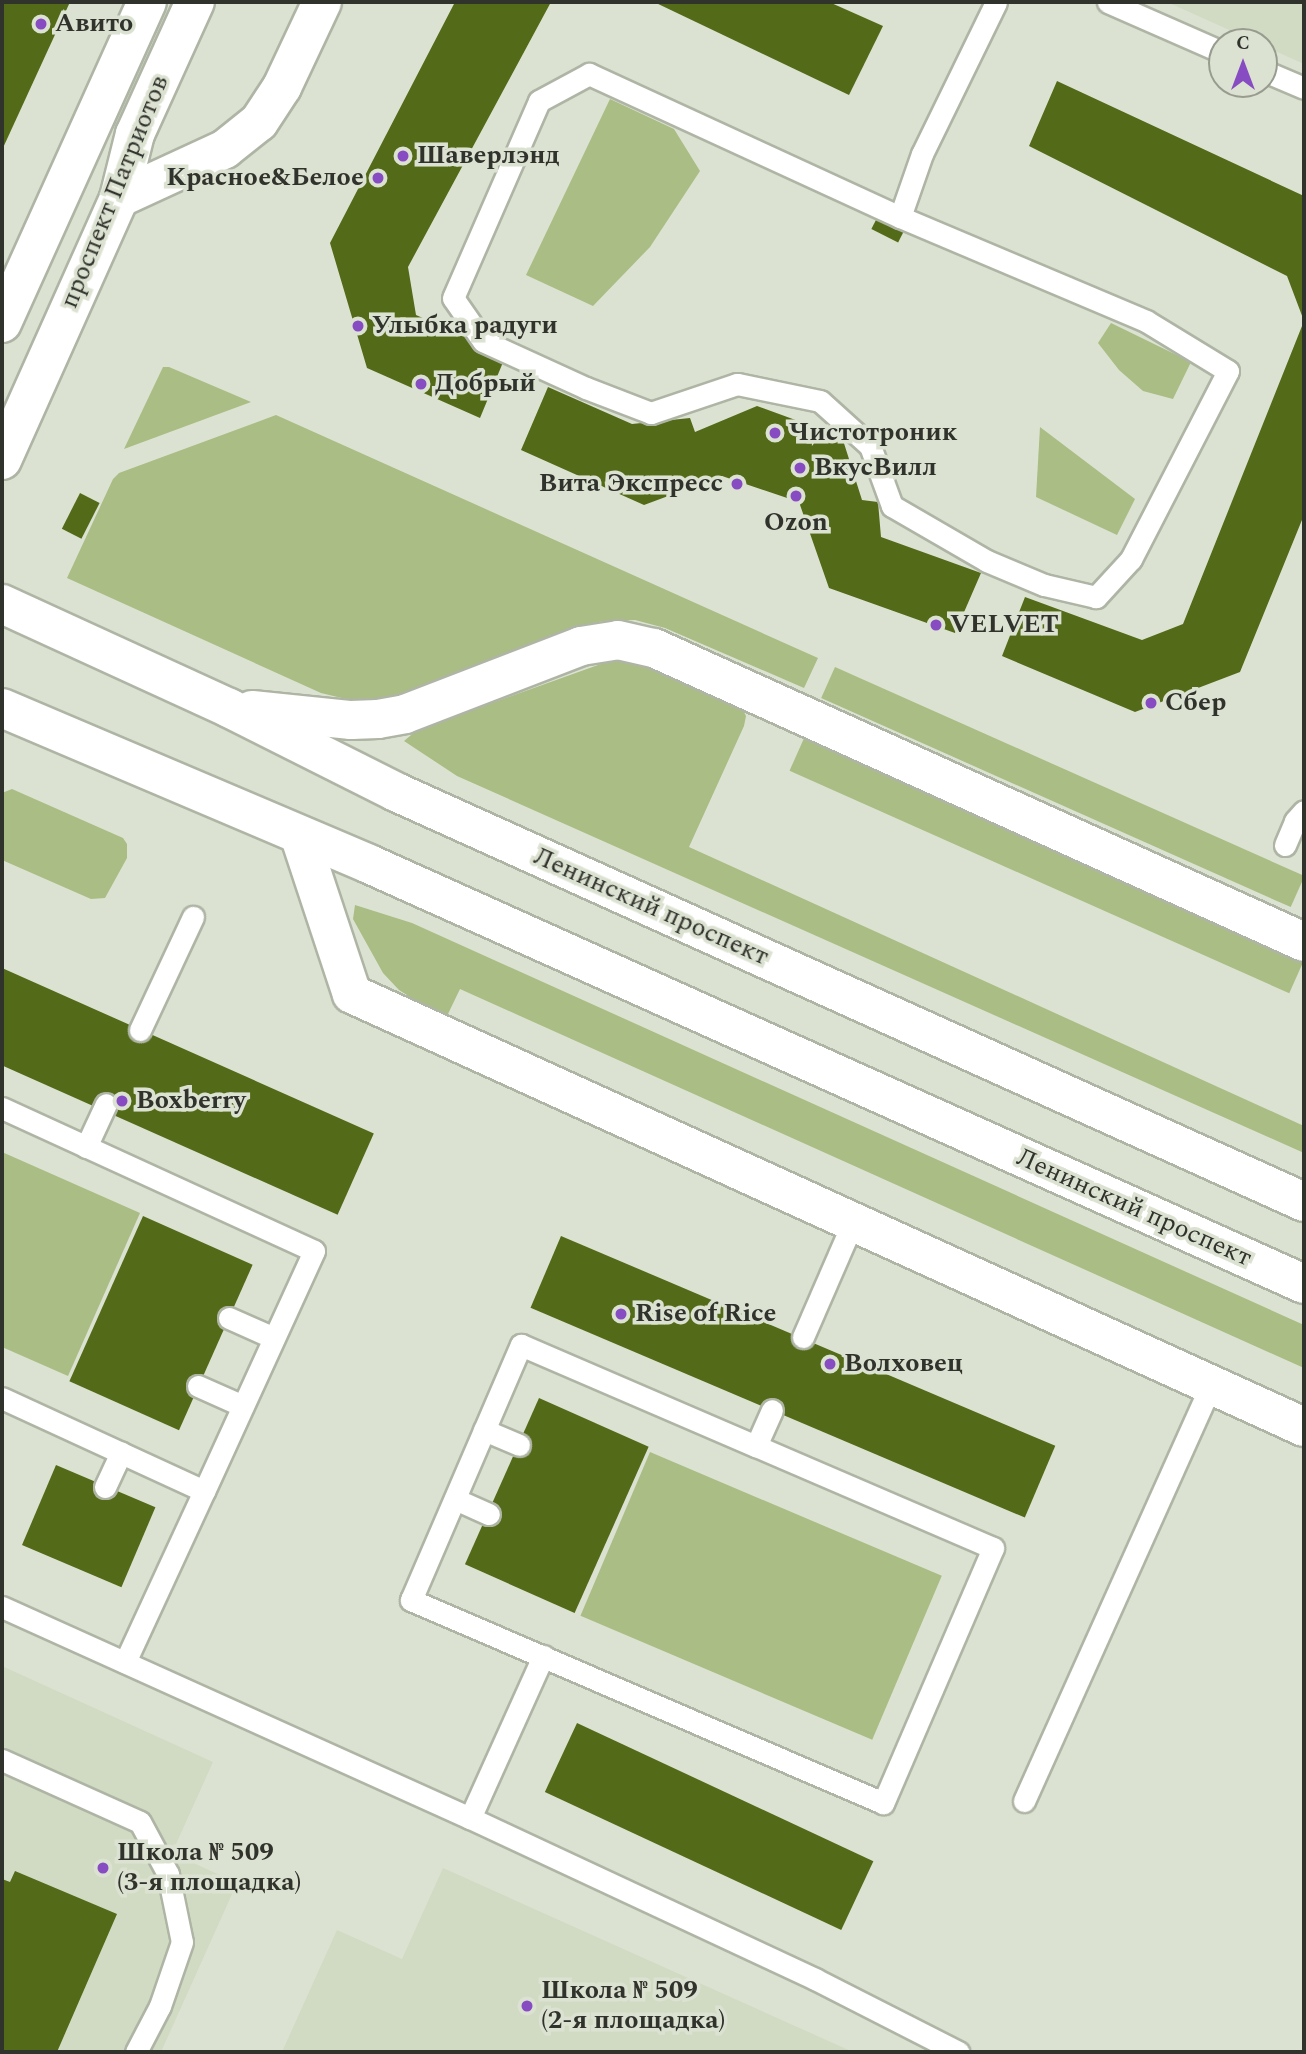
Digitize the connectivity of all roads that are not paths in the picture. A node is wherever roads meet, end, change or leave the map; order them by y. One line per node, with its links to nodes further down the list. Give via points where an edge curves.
1 (147, 2): 11 (street, проспект Патриотов)
2 (195, 2): 9 (street, проспект Патриотов, via 135,134)
3 (322, 2): 9 (street, via 282,87 259,122 225,149)
4 (996, 2): 10 (lane, via 922,154)
5 (1108, 2): 6 (lane)
6 (1208, 46)
7 (1278, 77): 8 (lane)
8 (1304, 88)
9 (118, 198): 12 (street, проспект Патриотов)
10 (900, 217): 10 (lane, via 589,74 539,101 453,298 483,341 651,413 737,384 820,401 870,446 892,506 988,561 1044,585 1096,597 1131,559 1228,371 1146,321)
11 (2, 323)
12 (2, 460)
13 (2, 604): 15 (street, Ленинский проспект)
14 (2, 708): 17 (street, Ленинский проспект)
15 (229, 708): 20 (street, via 378,719 581,646 618,640 654,648); 25 (street, Ленинский проспект, via 396,792)
16 (1304, 811): 18 (lane)
17 (300, 837): 26 (street, via 352,994); 27 (street, Ленинский проспект)
18 (1285, 845)
19 (193, 917): 21 (lane)
20 (1304, 942)
21 (140, 1030)
22 (106, 1104): 24 (lane)
23 (2, 1108): 24 (lane)
24 (86, 1147): 30 (lane, via 314,1251)
25 (1304, 1202)
26 (853, 1222): 29 (lane); 31 (street)
27 (1304, 1284)
28 (229, 1318): 30 (lane)
29 (803, 1337)
30 (274, 1338): 34 (lane)
31 (1211, 1384): 36 (street); 49 (lane)
32 (198, 1386): 34 (lane)
33 (2, 1398): 40 (lane)
34 (243, 1406): 42 (lane)
35 (772, 1409): 39 (lane)
36 (1304, 1427)
37 (484, 1430): 38 (lane); 39 (lane, via 521,1345); 43 (lane)
38 (519, 1445)
39 (756, 1446): 46 (lane, via 993,1548 883,1803)
40 (121, 1453): 41 (lane); 42 (lane)
41 (105, 1487)
42 (204, 1491): 47 (lane)
43 (455, 1499): 44 (lane); 46 (lane, via 411,1600)
44 (489, 1514)
45 (2, 1607): 47 (lane)
46 (543, 1656): 50 (lane)
47 (125, 1662): 50 (lane)
48 (2, 1760): 51 (lane, via 140,1822 168,1874 182,1941 160,2006)
49 (1024, 1801)
50 (470, 1818): 52 (lane, via 815,1979)
51 (136, 2052)
52 (958, 2052)

